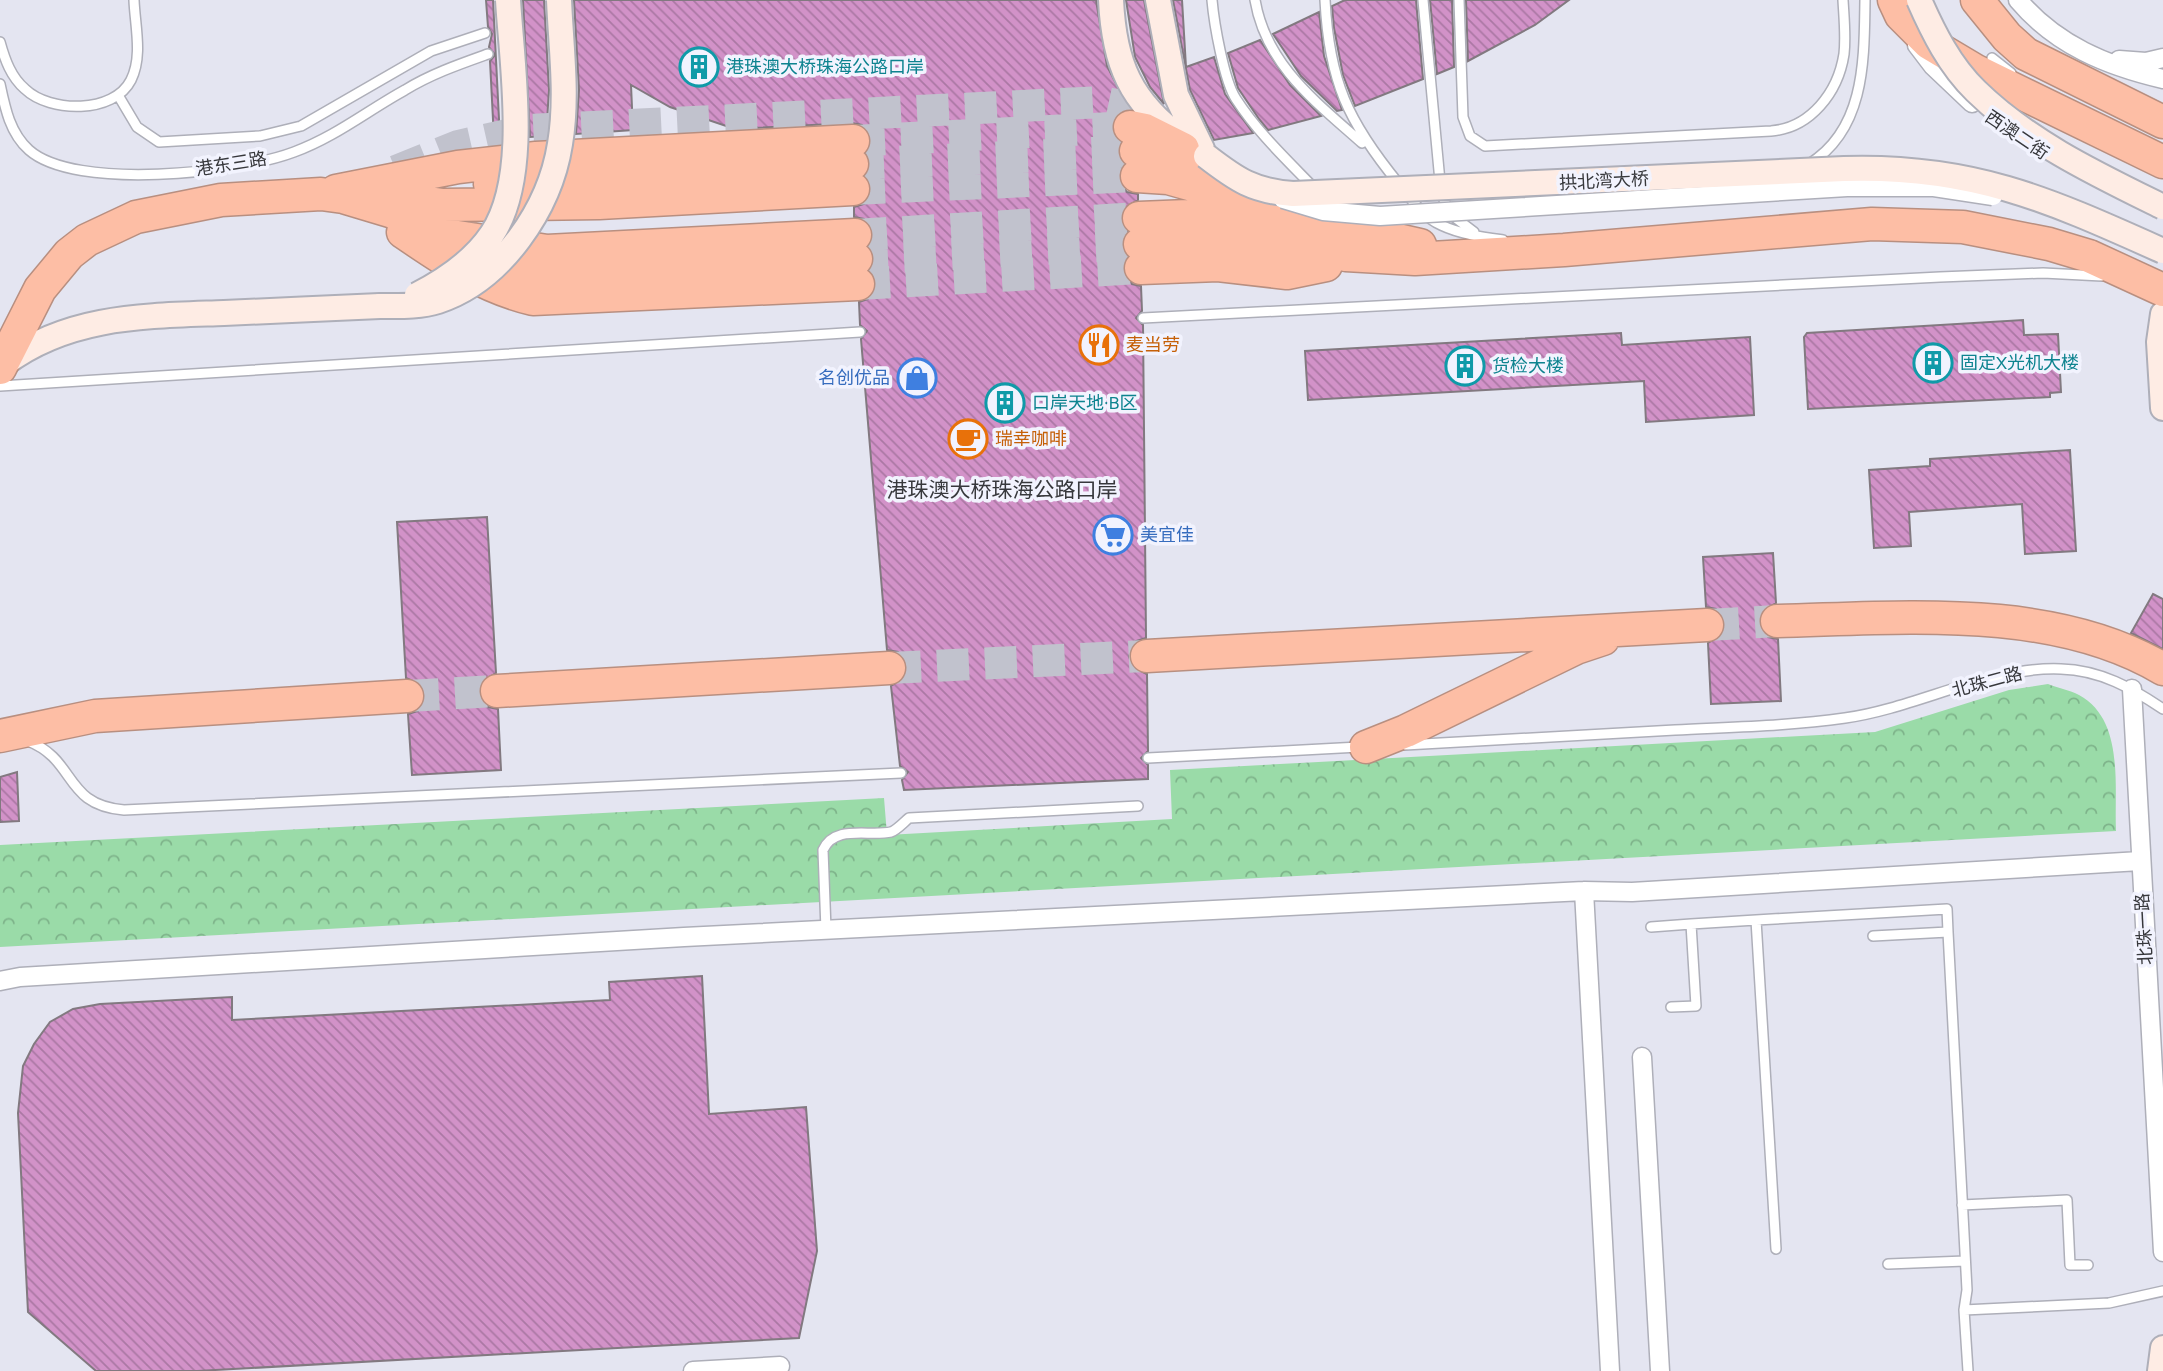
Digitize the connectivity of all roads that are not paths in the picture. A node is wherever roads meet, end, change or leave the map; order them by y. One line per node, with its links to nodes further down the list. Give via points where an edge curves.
1 (134, 0): 24 (lane, via 136,67 130,83)
2 (508, 0): 44 (main road, bridge, via 514,146 503,212 480,250 458,270 418,295)
3 (559, 0): 44 (main road, bridge, via 560,145 534,216 517,242 461,290 437,302)
4 (1111, 0): 29 (main road, via 1116,54 1129,87 1148,109)
5 (1158, 0): 29 (main road, 拱北湾大桥, via 1176,95 1189,127)
6 (1212, 0): 35 (lane, via 1213,22 1234,97 1270,143)
7 (1255, 0): 27 (lane, via 1262,24 1292,80)
8 (1325, 0): 27 (lane, via 1327,43 1341,94)
9 (1423, 0): 37 (lane, via 1441,192 1449,214)
10 (1458, 0): 11 (lane, via 1463,117 1470,136 1485,146 1796,126 1827,97 1839,72 1844,50)
11 (1843, 0)
12 (1865, 0): 31 (lane, via 1862,79 1844,127 1814,161)
13 (1976, 0): 18 (highway)
14 (2018, 0): 19 (street, via 2046,29)
15 (1904, 5): 25 (highway, via 1929,43); 34 (main road, bridge, via 1938,40 1975,90 2053,148); 36 (street, 西澳二街, via 1933,66 1977,107 2038,151)
16 (485, 33): 24 (lane, via 431,51 300,126 260,136 159,142 137,127)
17 (0, 42): 24 (lane, via 11,71 36,97 74,105 103,103)
18 (2000, 47): 25 (lane); 26 (highway, via 2026,54)
19 (2082, 50): 21 (street, via 2120,60); 22 (street, via 2115,67)
20 (488, 54): 23 (lane, 港东三路, via 405,89 335,134 291,153 195,171 98,174 43,160 17,137)
21 (2163, 58)
22 (2163, 79)
23 (0, 83)
24 (118, 95)
25 (2059, 112): 28 (highway)
26 (2163, 122)
27 (1374, 154): 37 (lane, via 1422,212 1438,224)
28 (2163, 162)
29 (1219, 164): 30 (main road, 拱北湾大桥, bridge, via 1235,179); 35 (highway); 41 (highway, via 1134,151 1168,178)
30 (1263, 191): 31 (street, bridge, via 1323,211 1380,216); 40 (main road, 拱北湾大桥, bridge, via 1337,194 1903,168 1962,176 2024,192)
31 (1743, 192): 38 (street, bridge, via 1934,187 2048,211)
32 (321, 194): 32 (highway, via 458,167 676,148 853,165 599,204 443,205); 33 (highway); 48 (highway, via 163,209 109,227 53,271 26,312)
33 (365, 203): 33 (highway, via 450,264 498,291 533,299 856,259 547,251 445,235)
34 (2163, 207)
35 (1343, 219): 41 (highway)
36 (2163, 219)
37 (1486, 238): 39 (lane)
38 (2092, 243): 39 (highway, via 1919,224 1872,224); 42 (street); 43 (highway)
39 (1564, 250): 41 (highway, via 1453,257)
40 (2163, 251)
41 (1418, 252): 41 (highway, via 1366,257 1318,249 1223,216 1140,243 1222,241 1289,262 1326,265)
42 (2163, 259)
43 (2154, 279): 46 (lane, via 2043,273 1953,276)
44 (380, 306): 48 (main road, via 109,320 48,337)
45 (2163, 314): 50 (main road, via 2159,342)
46 (1143, 318)
47 (860, 332): 49 (lane)
48 (0, 366)
49 (0, 386)
50 (2163, 408)
51 (1777, 621): 56 (highway, via 1905,618 2046,626 2116,646)
52 (1707, 625): 53 (highway)
53 (1639, 628): 54 (highway); 62 (highway, via 1576,648)
54 (1147, 656)
55 (889, 668): 58 (highway)
56 (2163, 669)
57 (2132, 689): 60 (lane, 北珠二路); 62 (lane, 北珠二路, via 2086,672 2039,669 1993,677 1893,709 1804,723); 66 (street, 北珠一路)
58 (497, 691)
59 (407, 696): 61 (highway, via 95,716)
60 (2163, 709)
61 (1, 736): 64 (lane, via 50,752 83,798 124,810)
62 (1366, 747): 63 (lane, 北珠二路)
63 (1148, 758)
64 (901, 773)
65 (1138, 806): 71 (lane, via 909,818 893,831 839,835 823,850)
66 (2140, 861): 67 (street, via 1632,892); 79 (street, 北珠一路)
67 (1584, 891): 71 (street); 88 (street)
68 (1756, 920): 69 (lane); 72 (lane, via 1947,909); 78 (lane)
69 (1691, 924): 70 (lane); 75 (lane, via 1696,1006)
70 (1651, 927)
71 (826, 930): 74 (street)
72 (1948, 932): 73 (lane); 77 (lane)
73 (1873, 936)
74 (0, 981)
75 (1671, 1007)
76 (1642, 1057): 89 (street)
77 (1962, 1205): 80 (lane); 82 (lane, via 2067,1200 2070,1265)
78 (1776, 1249)
79 (2163, 1252)
80 (1965, 1261): 81 (lane); 84 (lane)
81 (1888, 1264)
82 (2088, 1265)
83 (2163, 1291): 84 (lane, via 2109,1303)
84 (1964, 1310): 90 (lane)
85 (2163, 1348): 91 (main road)
86 (780, 1366): 87 (street)
87 (693, 1371)
88 (1610, 1371)
89 (1660, 1371)
90 (1968, 1371)
91 (2160, 1371)

